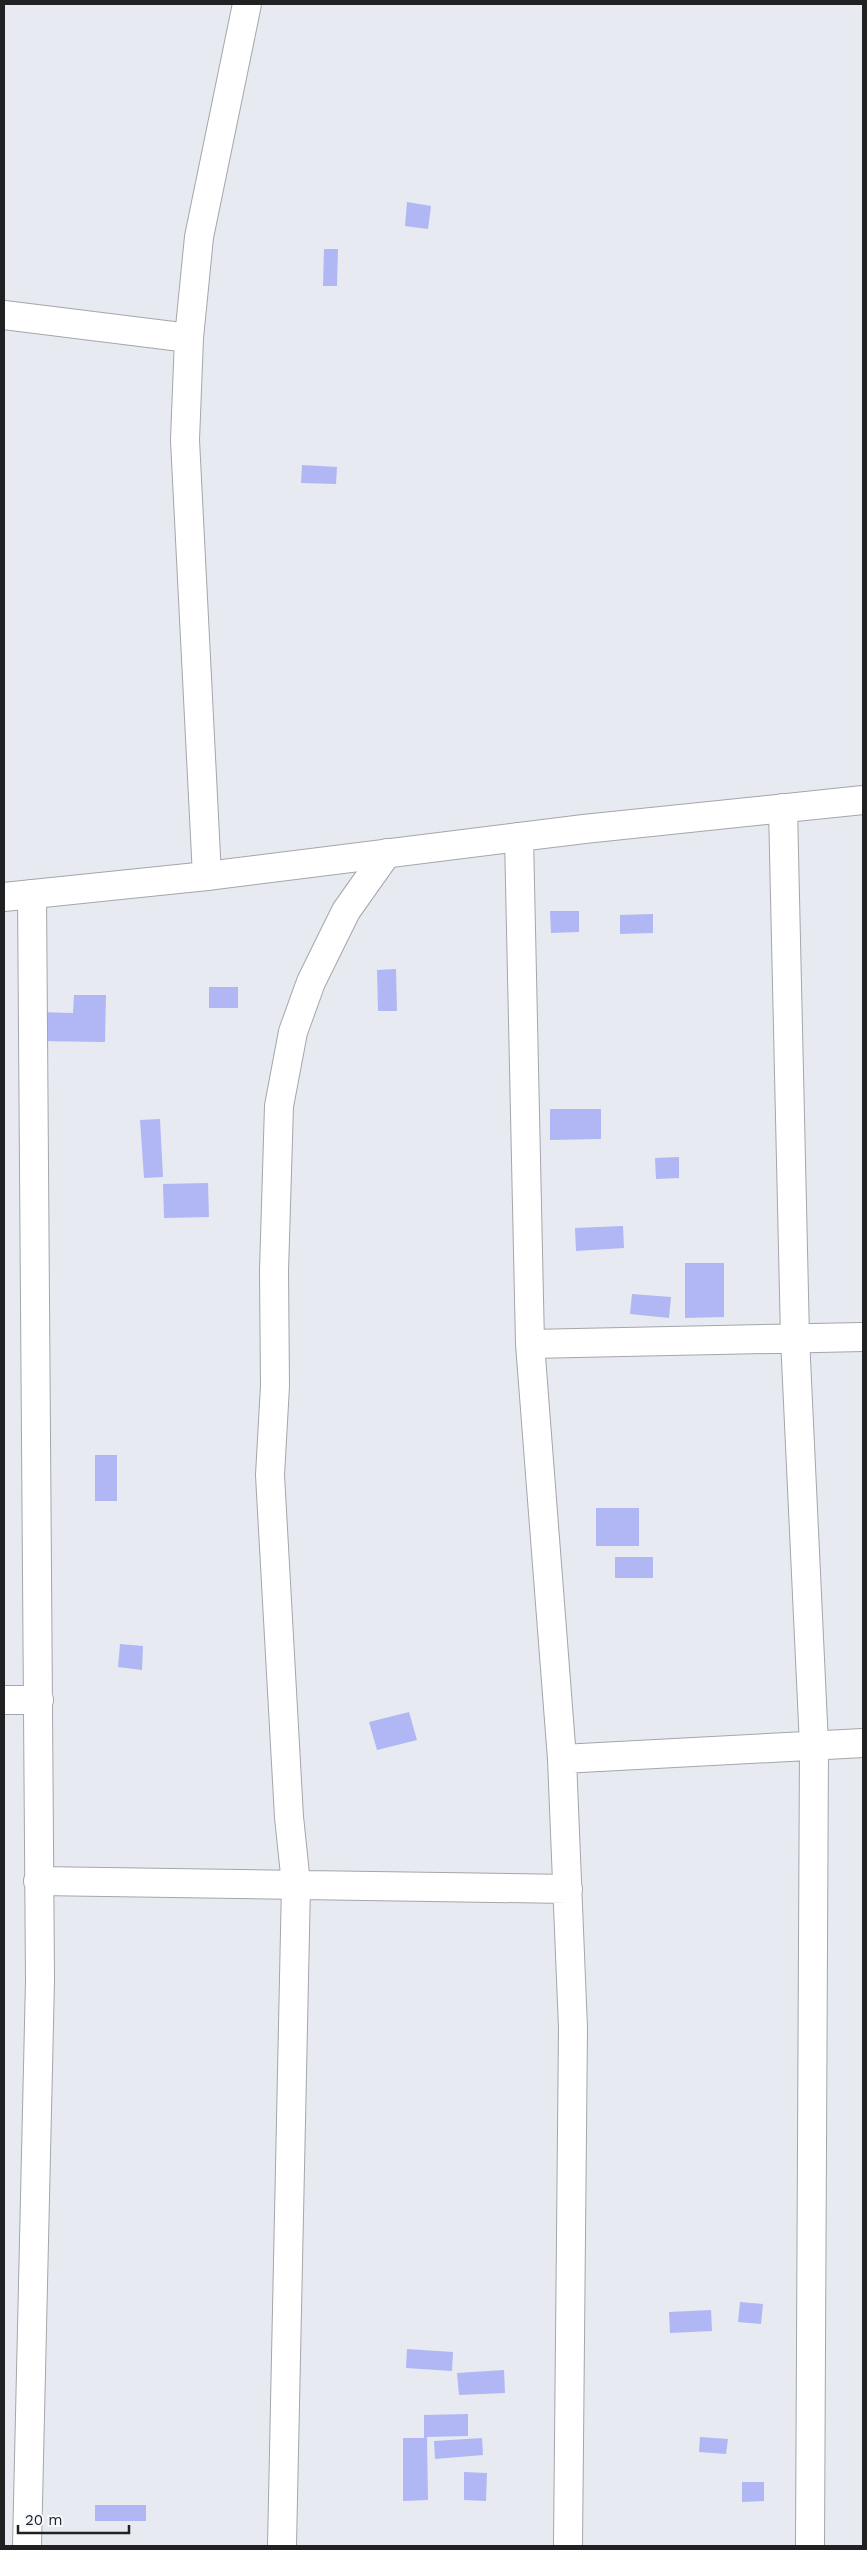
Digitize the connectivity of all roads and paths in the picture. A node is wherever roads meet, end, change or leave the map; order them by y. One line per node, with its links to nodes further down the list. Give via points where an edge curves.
1 (247, 4): 3 (street, via 199,237)
2 (4, 315): 3 (street)
3 (189, 338): 8 (street, via 185,440)
4 (863, 800): 5 (street)
5 (783, 808): 6 (street); 12 (street)
6 (519, 837): 7 (street); 13 (street)
7 (387, 853): 8 (street); 20 (street, via 346,911 311,982 293,1032 279,1106 274,1271 275,1386 270,1475)
8 (207, 876): 9 (street)
9 (32, 894): 10 (street); 15 (street)
10 (4, 897)
11 (863, 1337): 12 (street)
12 (795, 1338): 13 (street); 17 (street)
13 (530, 1344): 18 (street)
14 (4, 1700): 15 (street)
15 (39, 1700): 19 (street)
16 (863, 1742): 17 (street)
17 (814, 1744): 18 (street); 25 (street)
18 (562, 1759): 21 (street)
19 (38, 1882): 20 (street); 22 (street, via 40,1980)
20 (296, 1884): 21 (street); 23 (street)
21 (568, 1889): 24 (street, via 573,2028)
22 (26, 2546)
23 (282, 2546)
24 (568, 2546)
25 (810, 2546)

